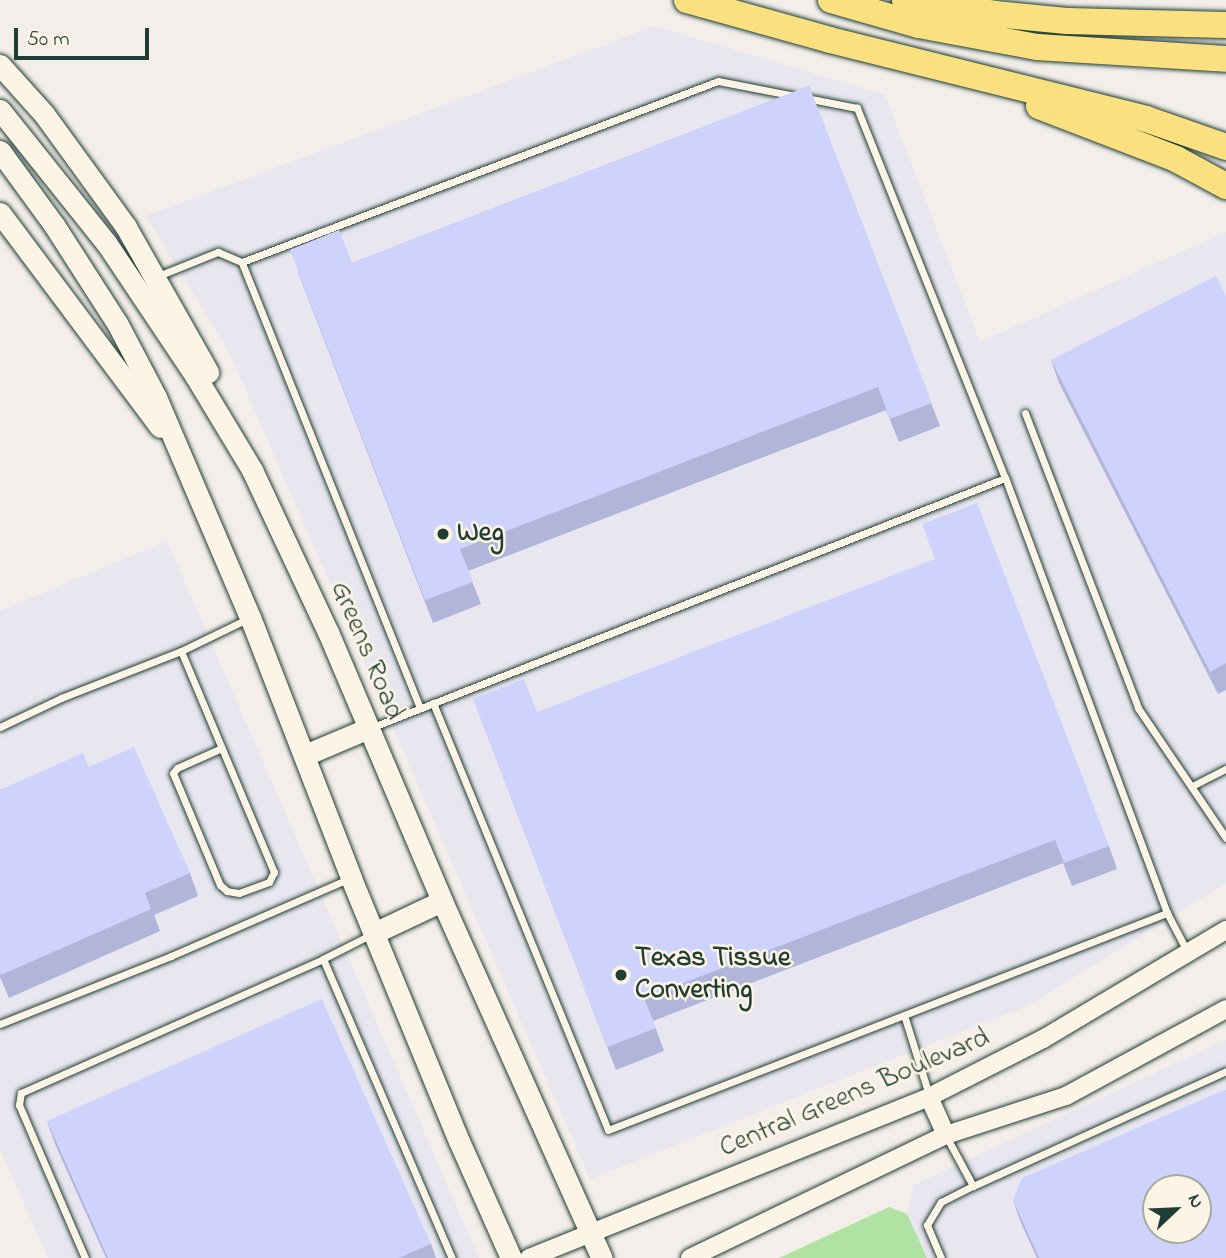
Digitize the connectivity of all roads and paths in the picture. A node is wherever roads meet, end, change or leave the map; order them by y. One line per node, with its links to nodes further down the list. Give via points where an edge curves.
1 (687, 0): 6 (highway)
2 (831, 0): 5 (highway, via 919,25 1037,47)
3 (905, 0): 4 (highway, via 1067,21)
4 (1226, 25)
5 (1226, 59)
6 (905, 60): 9 (highway, via 1146,119); 11 (highway, via 1176,159)
7 (0, 65): 14 (main road, via 44,114 118,216)
8 (0, 110): 17 (main road, Greens Road, via 107,244)
9 (1226, 147)
10 (0, 151): 16 (main road, via 117,323)
11 (1226, 186)
12 (0, 213): 16 (main road)
13 (242, 262): 14 (lane, via 218,252); 18 (lane, via 718,81 857,108); 22 (lane)
14 (155, 278): 17 (main road, via 205,366)
15 (1025, 413): 28 (lane, via 1139,708)
16 (186, 463): 19 (main road)
17 (252, 470): 24 (main road, Greens Road)
18 (1005, 478): 21 (lane); 32 (lane)
19 (250, 617): 20 (lane); 26 (main road)
20 (181, 651): 23 (lane); 25 (lane)
21 (433, 703): 22 (lane); 38 (lane, via 608,1130)
22 (419, 708): 24 (lane)
23 (0, 727)
24 (369, 728): 26 (main road); 31 (main road, Greens Road)
25 (222, 748): 25 (lane, via 275,872 269,882 239,893 220,886 173,773)
26 (304, 755): 30 (main road)
27 (1226, 769): 28 (lane)
28 (1192, 786): 29 (lane)
29 (1224, 832)
30 (351, 878): 34 (main road); 39 (lane)
31 (442, 901): 34 (main road); 44 (main road, Greens Road)
32 (1167, 913): 35 (lane); 38 (lane)
33 (1226, 930): 35 (street, Central Greens Boulevard)
34 (374, 933): 36 (lane); 47 (main road)
35 (1188, 953): 41 (street, Central Greens Boulevard, via 1043,1039)
36 (323, 959): 45 (lane, via 21,1093 19,1105); 46 (lane)
37 (1226, 1009): 42 (street, via 1066,1096)
38 (904, 1015): 41 (lane)
39 (0, 1024)
40 (1226, 1071): 43 (lane)
41 (929, 1097): 42 (street); 44 (street, Central Greens Boulevard)
42 (946, 1135): 43 (lane); 50 (street)
43 (973, 1186): 51 (lane, via 941,1202 927,1225)
44 (591, 1233): 48 (street, Central Greens Boulevard); 49 (main road, Greens Road)
45 (85, 1258)
46 (452, 1258)
47 (511, 1258)
48 (528, 1258)
49 (602, 1258)
50 (690, 1258)
51 (941, 1258)

